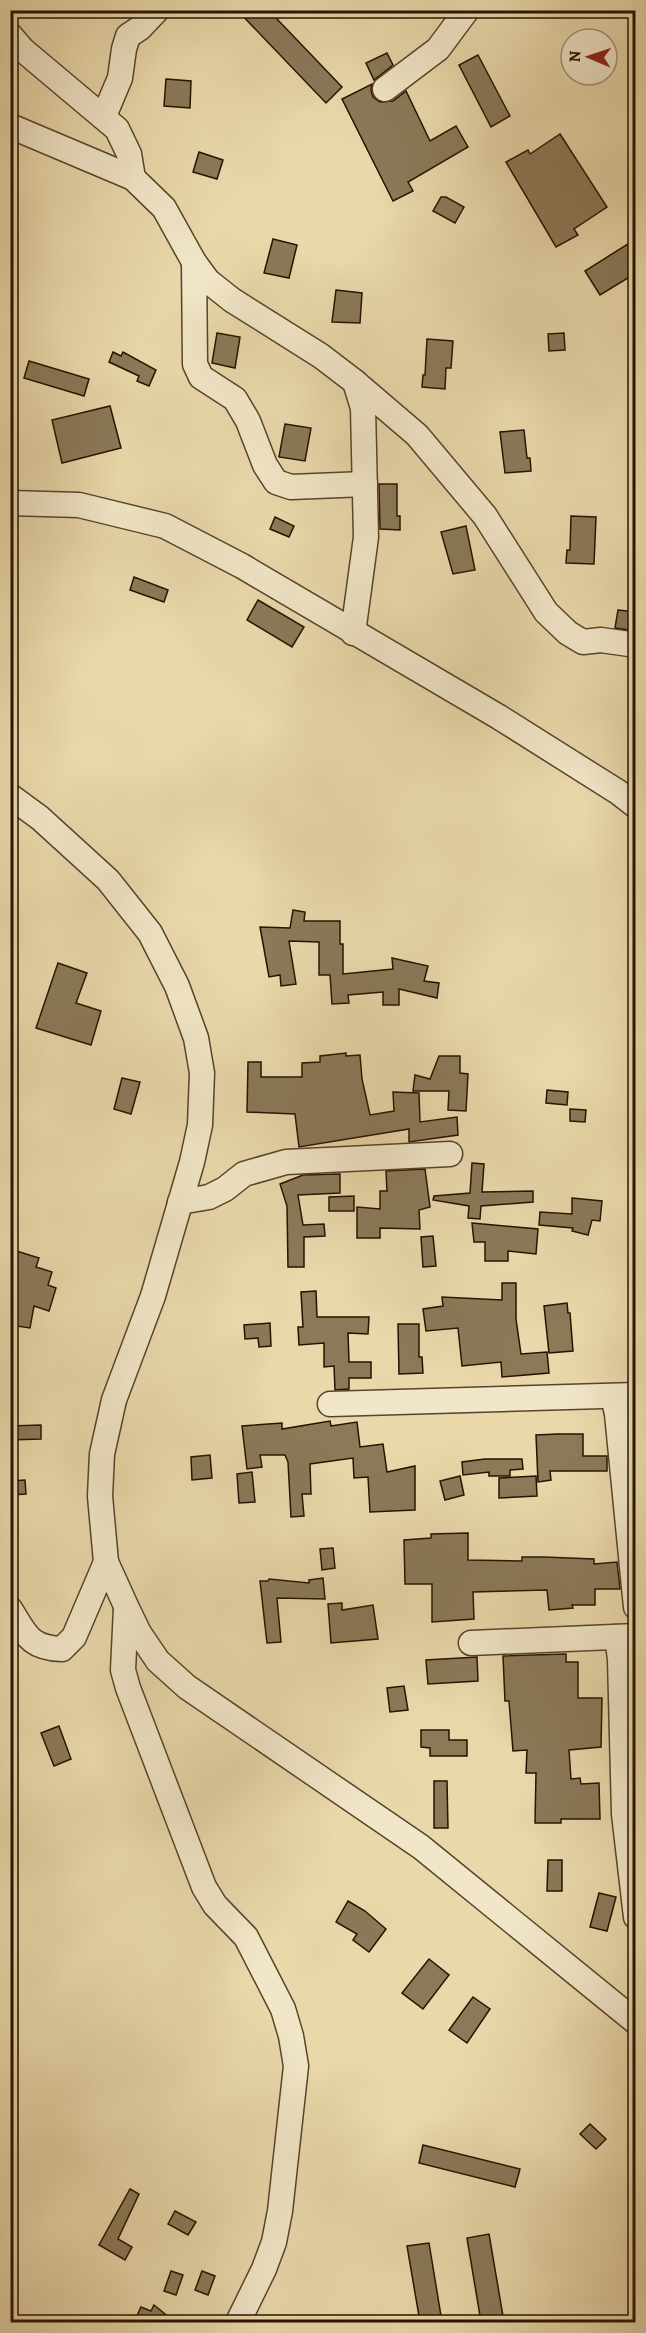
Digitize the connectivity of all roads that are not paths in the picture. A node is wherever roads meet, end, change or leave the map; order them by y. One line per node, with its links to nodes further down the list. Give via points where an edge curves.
1 (157, 10): 5 (street, via 128,36 120,78)
2 (467, 10): 4 (street, via 438,49)
3 (10, 35): 5 (street)
4 (385, 89)
5 (104, 116): 7 (street, via 117,129 129,154)
6 (10, 126): 7 (street)
7 (133, 178): 8 (street, via 164,208)
8 (194, 262): 9 (street, via 208,281 232,300); 10 (street, via 195,364 201,377 235,399 276,482 291,487)
9 (356, 382): 10 (street, via 363,408); 13 (street, via 417,435 449,472 485,516 546,612 568,633 583,642 601,640)
10 (365, 484): 12 (street, via 366,537)
11 (10, 503): 12 (street, via 80,505 165,526 242,566)
12 (353, 633): 15 (street, via 499,717)
13 (636, 645)
14 (10, 796): 17 (street, via 108,880 150,933 177,986 196,1038 202,1073 200,1125)
15 (636, 806)
16 (450, 1154): 17 (street, via 286,1162 244,1174 209,1197)
17 (180, 1202): 20 (street, via 153,1296 114,1400 102,1454 100,1496)
18 (624, 1396): 19 (street); 22 (street, via 617,1414)
19 (330, 1404)
20 (106, 1562): 21 (street); 23 (street, via 74,1637 62,1649 45,1649 30,1640)
21 (126, 1606): 27 (street, via 158,1661 187,1687 421,1847); 28 (street, via 123,1670 128,1688 195,1866 215,1905 246,1937 283,2009 296,2066 273,2242)
22 (636, 1607)
23 (10, 1609)
24 (626, 1637): 25 (street); 26 (street, via 620,1659 624,1814)
25 (471, 1643)
26 (636, 1917)
27 (636, 2022)
28 (238, 2322)

